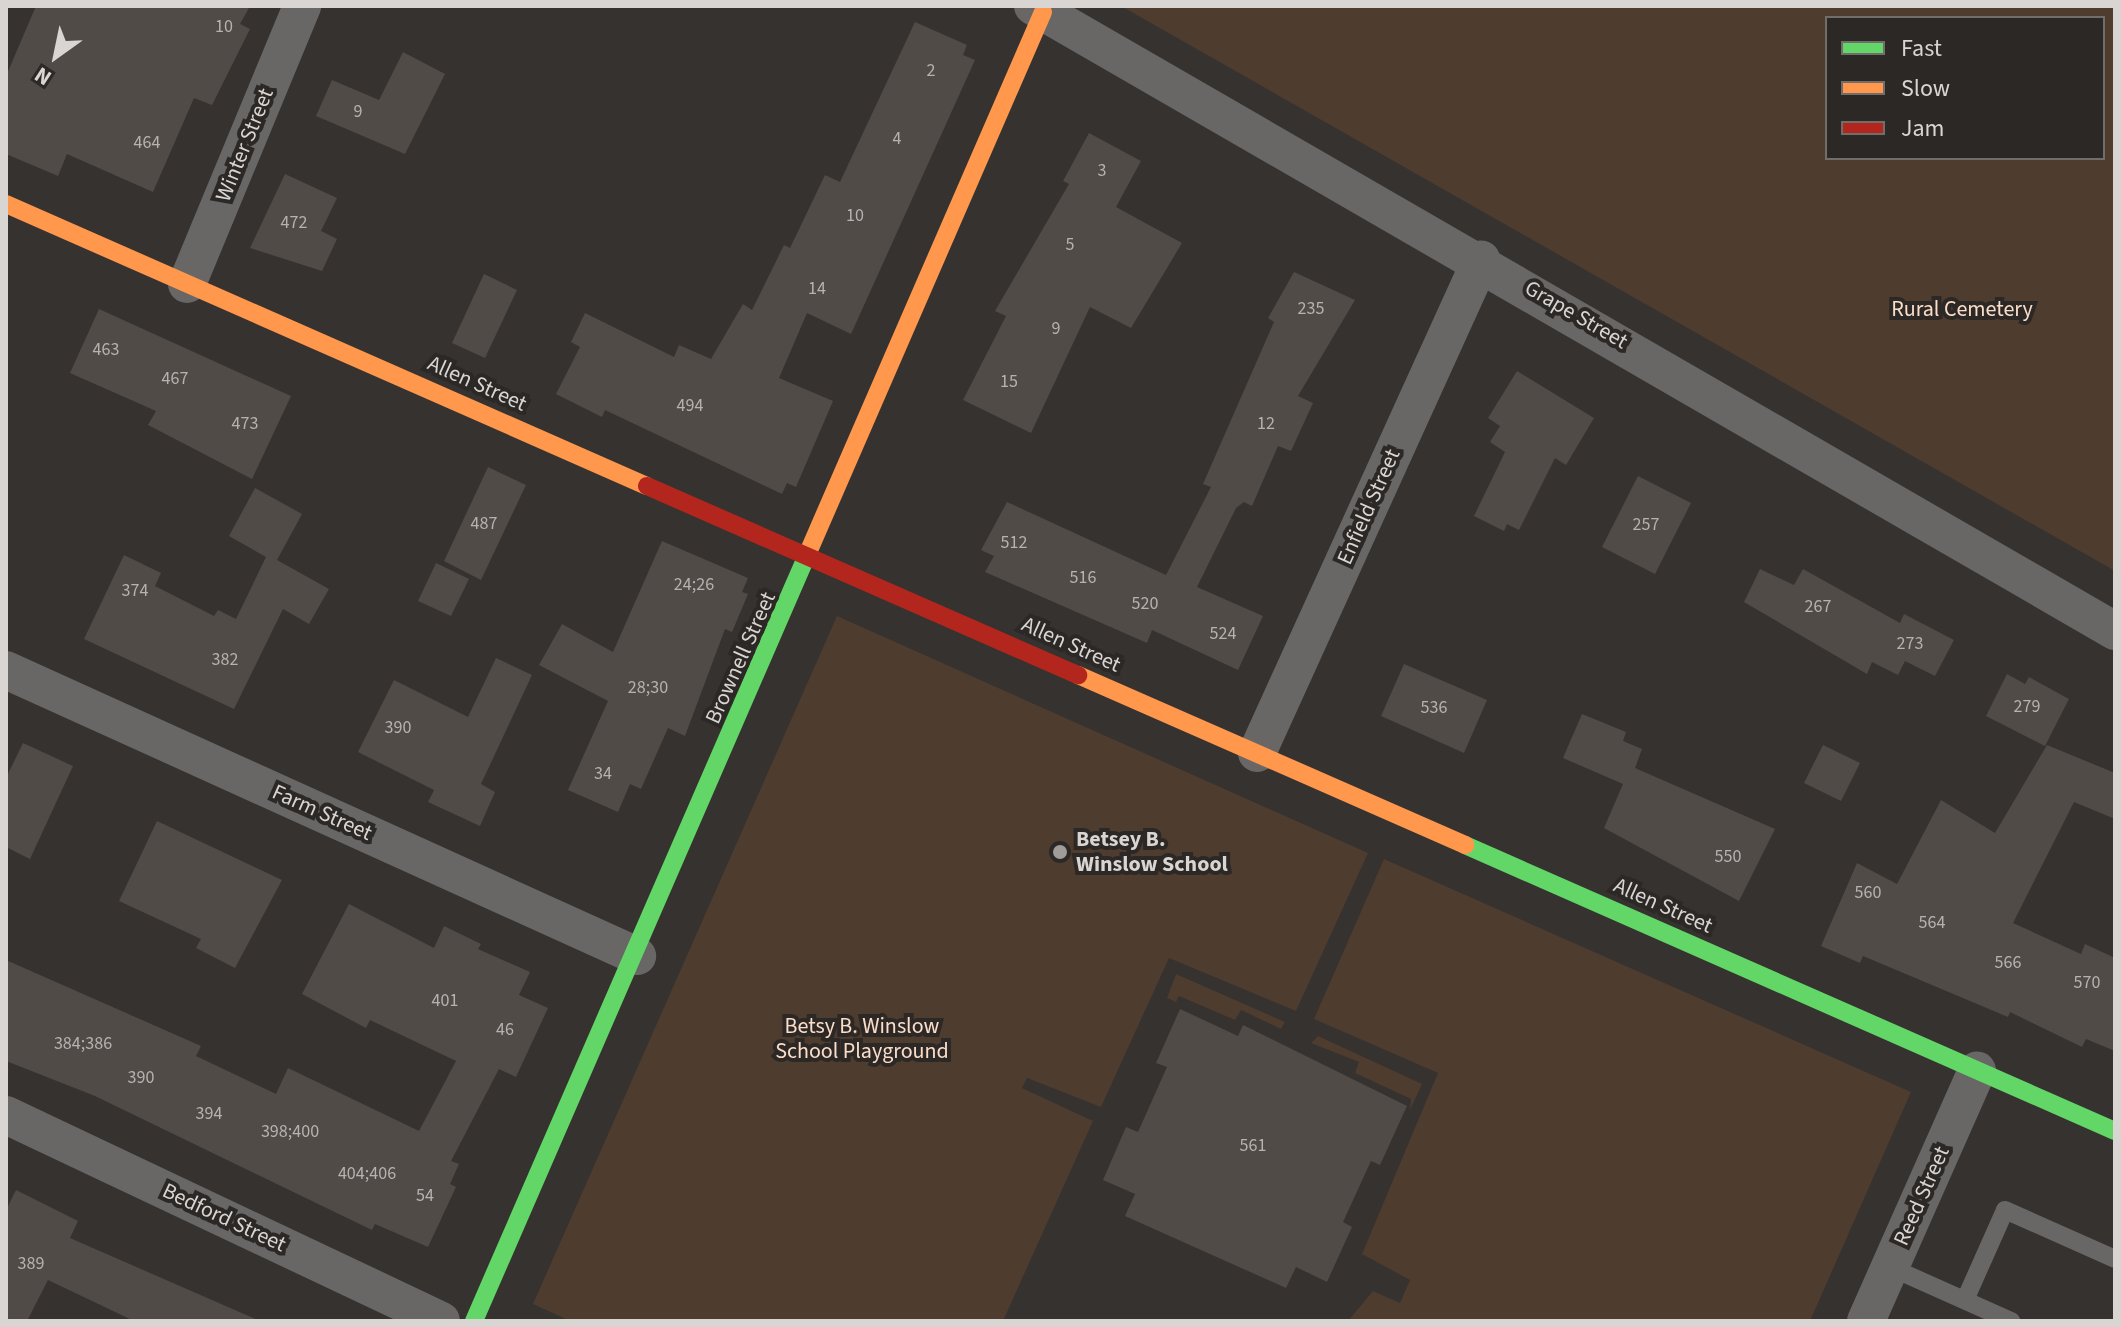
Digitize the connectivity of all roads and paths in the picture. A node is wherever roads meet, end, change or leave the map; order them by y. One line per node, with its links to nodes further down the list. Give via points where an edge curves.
1 (302, 6): 5 (street, Winter Street)
2 (1038, 9): 4 (street, Grape Street); 6 (street, Brownell Street)
3 (6, 204): 5 (street, Allen Street)
4 (1481, 260): 7 (street, Grape Street); 9 (street, Enfield Street)
5 (187, 284): 6 (street, Allen Street)
6 (812, 556): 9 (street, Allen Street); 10 (street, Brownell Street)
7 (2115, 631)
8 (6, 670): 10 (street, Farm Street)
9 (1257, 753): 11 (street, Allen Street)
10 (637, 956): 19 (street, Brownell Street)
11 (1977, 1071): 13 (street, Allen Street); 15 (street, Reed Street)
12 (6, 1115): 18 (street, Bedford Street)
13 (2115, 1131)
14 (2115, 1259): 16 (lane, via 2005,1210)
15 (1890, 1267): 16 (lane); 20 (street, Reed Street)
16 (1965, 1300): 17 (lane)
17 (2006, 1320)
18 (441, 1321)
19 (474, 1321)
20 (1866, 1321)

